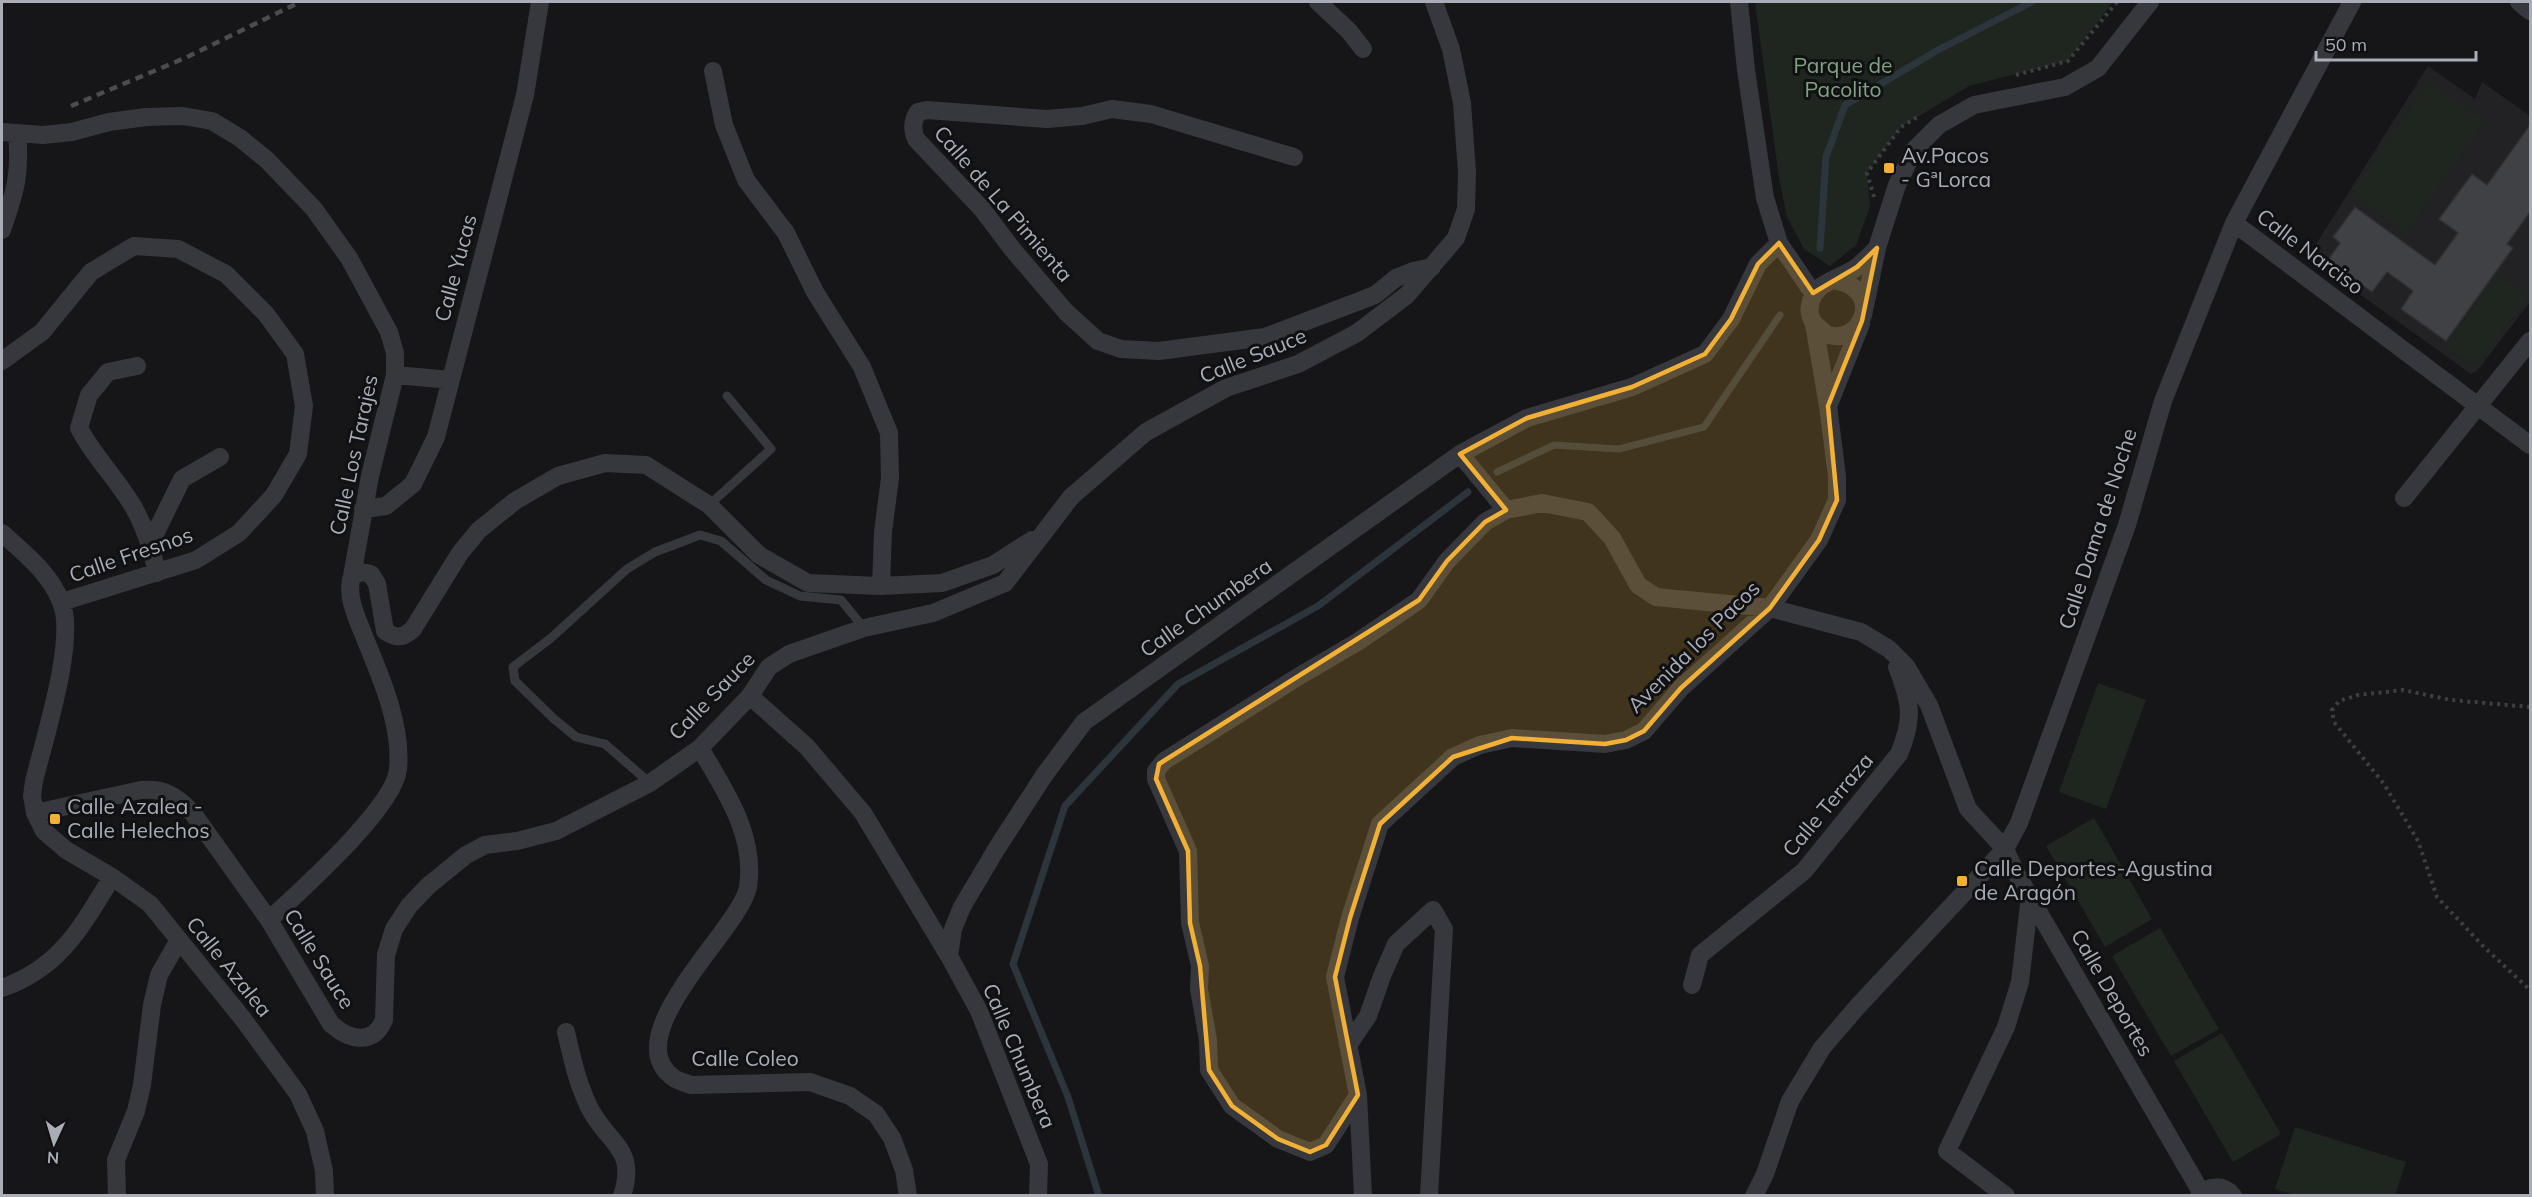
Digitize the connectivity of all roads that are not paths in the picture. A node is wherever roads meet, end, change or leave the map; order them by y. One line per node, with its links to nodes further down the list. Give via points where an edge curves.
1 (540, 2): 24 (street, Calle Yucas, via 525,95)
2 (1318, 2): 7 (street)
3 (1434, 2): 15 (street, Calle Sauce, via 1451,49 1462,103 1467,172 1466,208 1456,238)
4 (1738, 2): 13 (street, via 1765,198)
5 (2150, 2): 14 (street, Avenida los Pacos, via 2098,68 2065,87 1974,105 1939,125 1914,150 1897,185)
6 (2352, 2): 11 (street, Calle Narciso)
7 (1363, 49)
8 (713, 71): 40 (street, via 724,124 746,180 786,233 815,292 862,367 889,434 890,478)
9 (9, 133): 12 (street, via 20,165); 23 (street, Calle Los Tarajes, via 43,135 128,119 183,116 212,121 240,138 314,209 349,258 389,332 395,353)
10 (1294, 157): 15 (street, Calle de La Pimienta, via 1151,114 1112,109 1047,119 927,110 918,112 912,129 916,139 982,209 1066,312 1098,341 1121,349 1158,351 1265,337 1375,295 1396,278)
11 (2234, 223): 27 (street, Calle Narciso); 49 (street, Calle Dama de Noche, via 2163,401 2127,525 2019,823)
12 (2, 230)
13 (1779, 243): 17 (street); 29 (street, Calle Chumbera, via 1758,264 1731,319 1705,354 1632,387 1527,418)
14 (1877, 248): 16 (street, via 1857,267); 18 (street, Avenida los Pacos)
15 (1432, 267): 36 (street, Calle Sauce, via 1407,295 1357,333 1298,364 1226,388 1146,432 1071,497)
16 (1833, 280): 17 (street); 18 (street, via 1848,283 1860,292)
17 (1813, 293): 19 (street, via 1809,309)
18 (1863, 314): 19 (street, via 1848,334 1829,335); 26 (street, Avenida los Pacos)
19 (1814, 324): 26 (street, Avenida los Pacos)
20 (2530, 341): 27 (street)
21 (2, 361): 38 (street, Calle Fresnos, via 42,332 91,272 134,246 178,249 226,274 266,314 295,354 304,406 298,454 274,495 239,533 196,560)
22 (137, 366): 37 (street, via 108,372 89,395 79,428 89,448 134,507)
23 (395, 375): 24 (street); 33 (street, Calle Los Tarajes)
24 (451, 380): 33 (street, Calle Yucas, via 436,436 413,484 386,506)
25 (727, 396): 32 (lane, via 771,449)
26 (1828, 406): 42 (street, Avenida los Pacos, via 1837,500 1819,540)
27 (2479, 407): 28 (street, Calle Narciso); 31 (street)
28 (2530, 445)
29 (1460, 454): 34 (street); 54 (street, Calle Chumbera, via 1084,722 1021,811 968,897 953,929)
30 (220, 457): 37 (street, via 182,479)
31 (2404, 498)
32 (709, 505): 39 (street, via 646,465 605,463 558,476 515,501 479,530 459,553 405,636 394,637 385,631 377,585 371,574 361,572); 40 (street, via 759,555 808,584)
33 (363, 509): 39 (street, Calle Los Tarajes)
34 (1506, 510): 42 (street, via 1542,503 1588,512 1612,538 1638,585 1656,597); 59 (street, via 1485,522 1447,561 1419,600 1159,764 1156,771 1188,851 1190,923 1200,966 1209,1070 1232,1106 1278,1139 1310,1152 1326,1145)
35 (2, 533): 41 (street, via 41,569)
36 (1044, 533): 40 (street, via 993,565 942,583); 43 (street, Calle Sauce, via 1005,583 933,613)
37 (150, 544): 38 (street)
38 (157, 573): 41 (street, Calle Fresnos)
39 (352, 576): 52 (street, Calle Los Tarajes, via 349,585 353,608 390,707 398,743 398,771 386,800 329,864)
40 (881, 586)
41 (62, 602): 48 (street, via 66,629 63,661 34,781)
42 (1770, 608): 44 (street, Calle Deportes, via 1861,632); 58 (street, Avenida los Pacos, via 1681,688 1644,731 1605,744 1512,738 1480,745 1453,758 1380,824 1335,977)
43 (864, 627): 45 (street, Calle Sauce, via 789,654 769,667); 47 (lane, via 841,600 800,596 766,580 720,541 700,535 655,552 627,569 513,667 515,681 552,718 576,737 605,744)
44 (1889, 649): 49 (street, Calle Deportes, via 1906,666 1929,705 1968,809); 55 (street, Calle Terraza, via 1905,687 1910,712 1908,732 1899,754 1804,871 1700,955)
45 (750, 696): 46 (street, Calle Sauce); 54 (street, via 807,747 863,813)
46 (700, 748): 47 (street, Calle Sauce); 64 (street, Calle Coleo, via 745,834 750,864 747,891 736,913 680,989 663,1025 661,1063 673,1077 691,1085 810,1082 850,1096 876,1114 891,1138 904,1170)
47 (650, 783): 52 (street, Calle Sauce, via 556,831 485,845 466,855 429,886 394,929 386,955 384,1020 372,1036 356,1038 342,1034 331,1024)
48 (35, 813): 50 (street, Calle Azalea, via 44,831 66,850); 52 (street, Calle Sauce, via 141,790 157,789 179,799)
49 (2005, 849): 51 (street, Calle Deportes); 68 (street, Calle Dama de Noche, via 1822,1048 1790,1101)
50 (112, 877): 53 (street, Calle Azalea, via 150,904); 56 (street, via 77,934 58,954 21,982)
51 (2030, 896): 60 (street, Calle Deportes); 69 (street, via 2020,982 2006,1027 1947,1151)
52 (269, 920)
53 (179, 940): 61 (street, via 159,975 140,1094 116,1160); 62 (street, Calle Azalea, via 298,1094 315,1131)
54 (949, 956): 65 (street, Calle Chumbera, via 979,1011 1039,1164)
55 (1692, 985)
56 (2, 988)
57 (566, 1032): 63 (street, via 575,1077 590,1109 627,1164)
58 (1349, 1044): 59 (street, Avenida los Pacos); 67 (street, via 1368,1016 1396,944 1433,910 1444,929)
59 (1358, 1095): 66 (street, Avenida los Pacos)
60 (2200, 1194): 70 (street, via 2216,1187)
61 (117, 1196)
62 (325, 1196)
63 (622, 1196)
64 (908, 1196)
65 (1038, 1196)
66 (1363, 1196)
67 (1429, 1196)
68 (1755, 1196)
69 (2006, 1196)
70 (2233, 1196)

